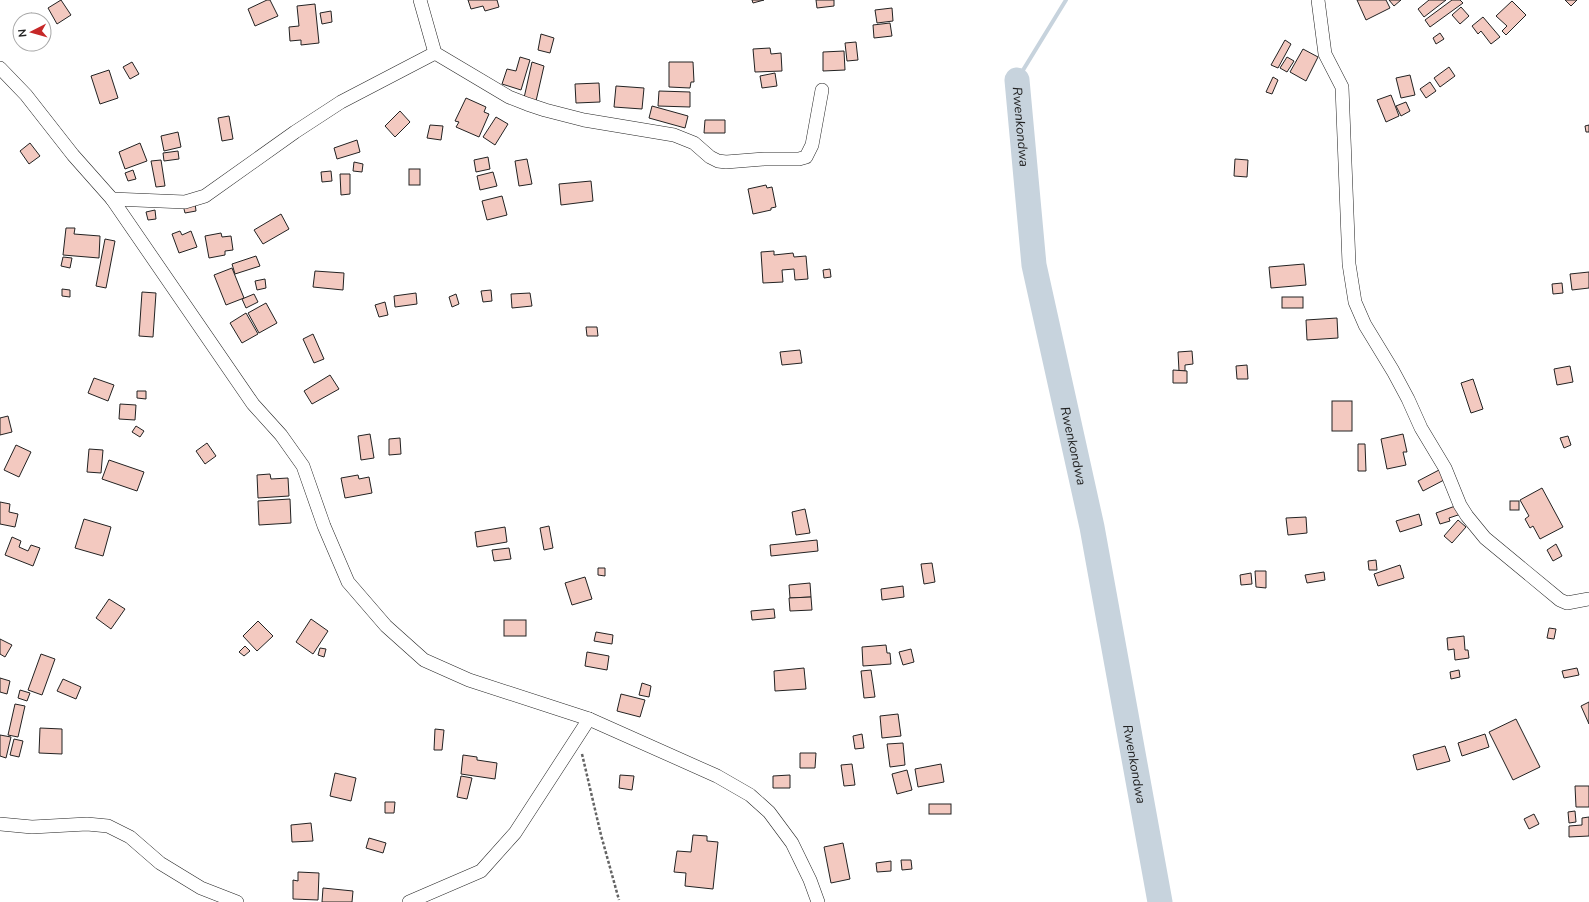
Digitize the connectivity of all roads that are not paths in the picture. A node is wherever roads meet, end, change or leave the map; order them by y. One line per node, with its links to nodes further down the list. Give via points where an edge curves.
1 (420, 0): 3 (street)
2 (1318, 0): 7 (street, via 1325,54 1342,87 1349,264 1355,302 1365,325 1445,468 1460,506 1476,527 1485,538 1560,600 1567,603)
3 (435, 52): 5 (street, via 509,97 584,120 674,135 694,143 710,157 726,162 799,159 806,156 812,145); 6 (street, via 341,102 205,196 185,202)
4 (0, 68): 6 (street, via 26,94)
5 (822, 90)
6 (112, 199): 8 (street, via 253,404 281,435 303,466 324,526 348,582 386,626 424,660 469,680)
7 (1589, 599)
8 (589, 719): 11 (street, via 515,833 481,871); 12 (street, via 717,776 750,795 769,812 792,842)
9 (0, 824): 10 (street, via 32,827 87,824 108,826 130,837 160,863 201,888)
10 (237, 902)
11 (410, 902)
12 (818, 902)

